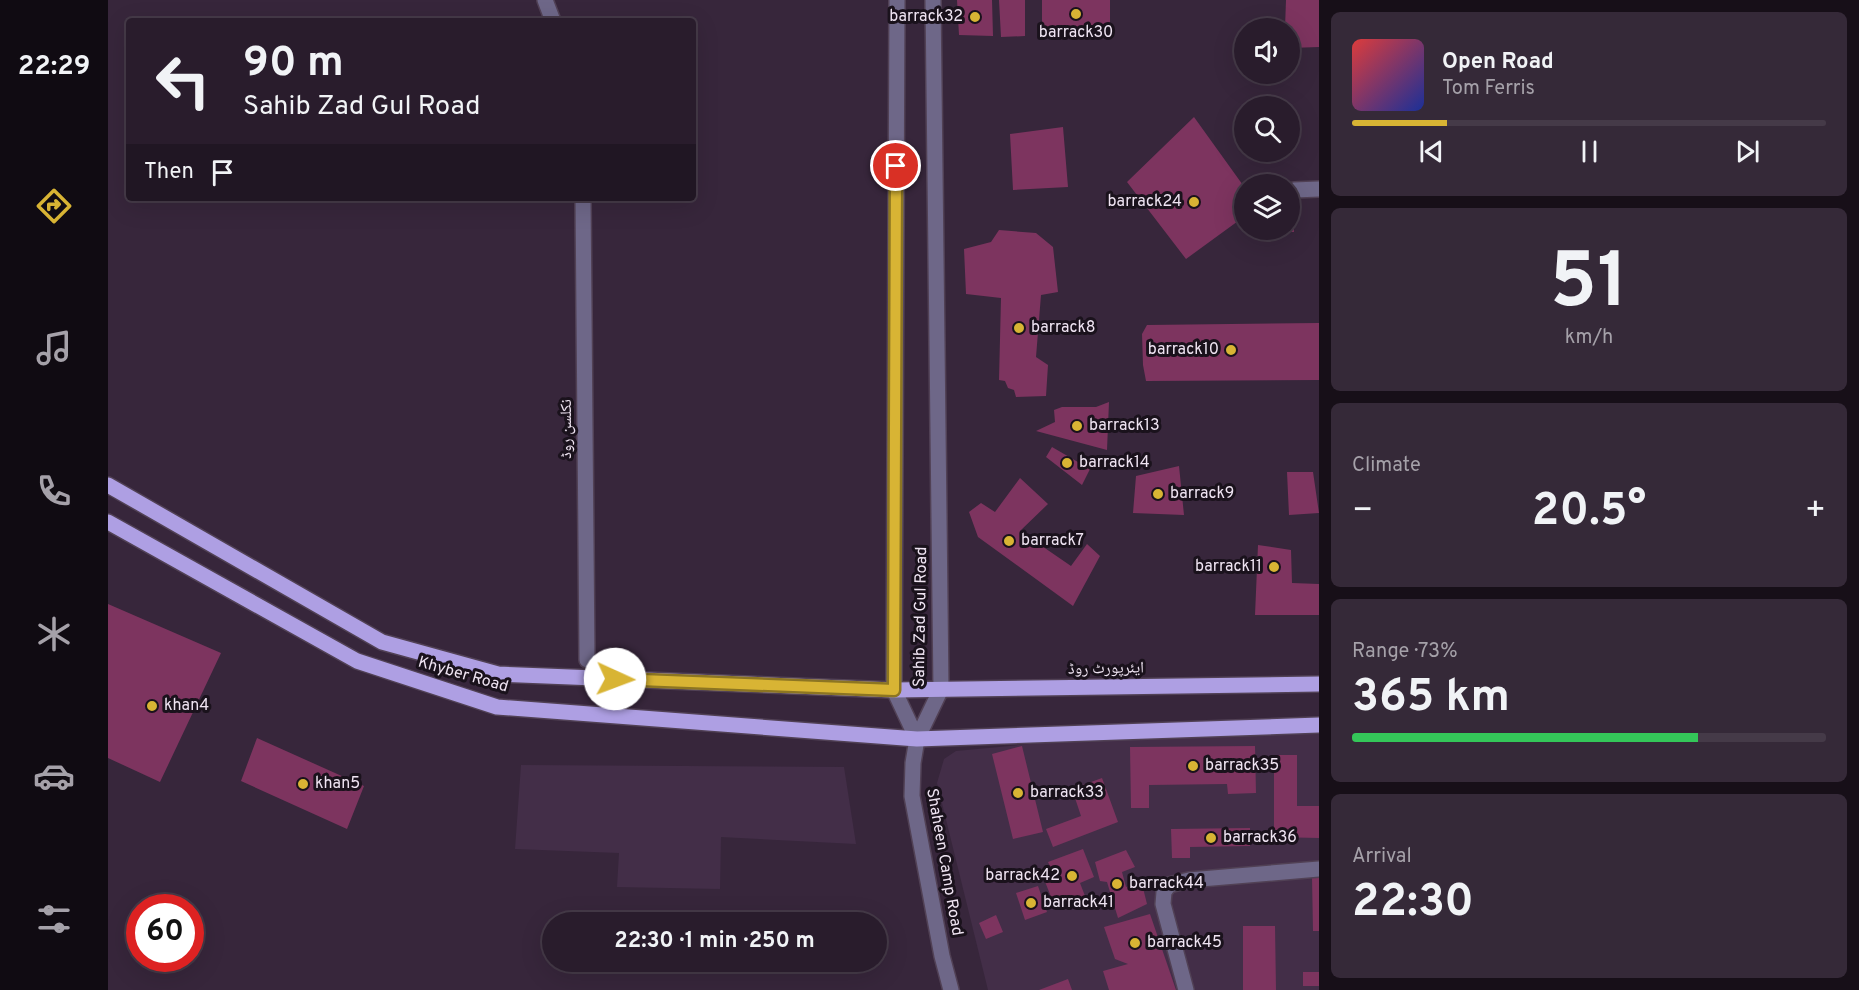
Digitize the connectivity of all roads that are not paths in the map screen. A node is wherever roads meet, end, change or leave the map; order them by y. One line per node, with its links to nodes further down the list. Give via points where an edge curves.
1 (545, 0): 4 (street)
2 (897, 0): 13 (street, Sahib Zad Gul Road)
3 (933, 0): 12 (street, Sahib Zad Gul Road)
4 (552, 18)
5 (1319, 189): 6 (street)
6 (1300, 190)
7 (583, 201): 10 (street, نکلسن روڈ)
8 (108, 485): 13 (main road, Khyber Road, via 382,642 498,674)
9 (108, 522): 15 (main road, Khyber Road, via 357,661 497,707)
10 (587, 660)
11 (1319, 684): 12 (main road, ایئرپورٹ روڈ)
12 (941, 689): 13 (main road, ایئرپورٹ روڈ); 15 (street, Sahib Zad Gul Road)
13 (894, 690): 15 (street, Sahib Zad Gul Road)
14 (1319, 725): 15 (main road, Khyber Road)
15 (917, 739): 17 (street, Shaheen Camp Road, via 912,796)
16 (1319, 869): 18 (street, via 1169,885 1163,904)
17 (951, 990)
18 (1186, 990)

